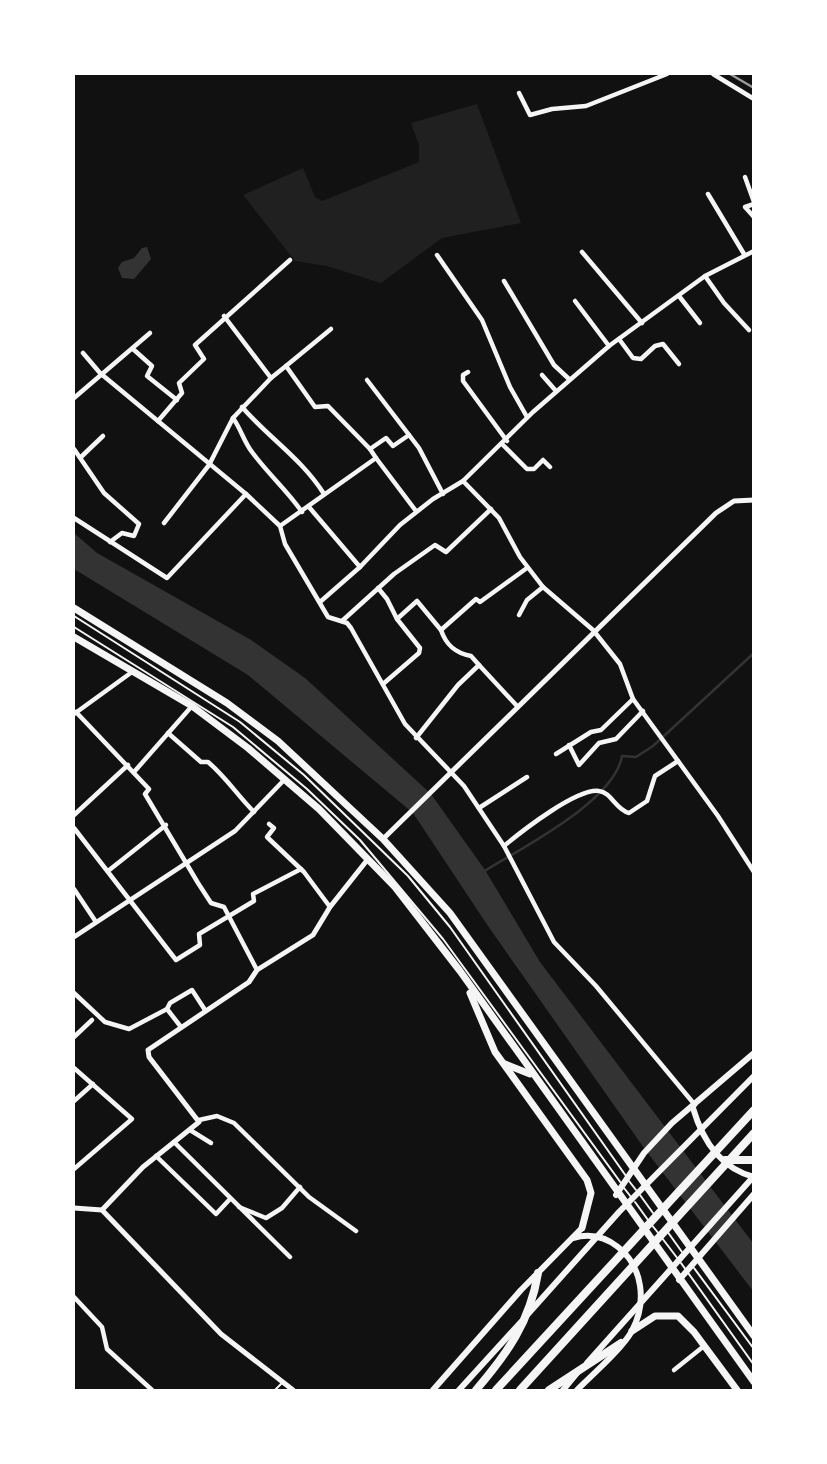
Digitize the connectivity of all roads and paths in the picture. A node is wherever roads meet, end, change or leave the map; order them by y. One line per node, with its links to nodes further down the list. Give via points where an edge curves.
1 (667, 74): 3 (street, via 586,106 530,115)
2 (712, 74): 4 (street)
3 (519, 93)
4 (754, 99)
5 (745, 177): 7 (street)
6 (708, 194): 11 (street)
7 (754, 203): 8 (street, via 746,206)
8 (754, 217)
9 (754, 251): 11 (street)
10 (582, 252): 19 (street)
11 (744, 254): 14 (street)
12 (437, 255): 40 (street, via 482,320)
13 (290, 260): 18 (street)
14 (705, 276): 16 (street); 22 (street)
15 (504, 281): 35 (street, via 554,365)
16 (679, 296): 19 (street); 20 (street)
17 (575, 301): 25 (street)
18 (224, 316): 33 (street); 38 (street, via 195,345 204,359 179,383 182,393)
19 (642, 323): 24 (street)
20 (700, 323)
21 (331, 328): 29 (street)
22 (749, 330)
23 (150, 333): 26 (street)
24 (619, 339): 25 (street); 28 (street, via 634,358 641,359 663,344)
25 (609, 346): 35 (street)
26 (132, 349): 31 (street); 38 (street, via 152,366 147,376)
27 (83, 353): 31 (street)
28 (679, 364)
29 (286, 366): 33 (street); 47 (street, via 316,407 328,406)
30 (468, 372): 45 (street, via 463,381)
31 (100, 373): 37 (street); 42 (street)
32 (542, 374): 36 (street)
33 (271, 378): 39 (street)
34 (367, 380): 43 (street)
35 (569, 380): 36 (street)
36 (556, 391): 40 (street)
37 (74, 398)
38 (177, 400): 42 (street)
39 (242, 407): 41 (street); 55 (street, via 280,448 309,470)
40 (527, 417): 45 (street)
41 (233, 418): 50 (street); 60 (street, via 249,449)
42 (158, 421): 50 (street)
43 (409, 435): 47 (street, via 392,446 386,438); 54 (street)
44 (103, 436): 48 (street)
45 (504, 443): 51 (street, via 527,469 543,460); 52 (street)
46 (74, 449): 48 (street)
47 (370, 449): 49 (street)
48 (81, 457): 64 (street, via 104,493 139,524 134,536 122,533)
49 (376, 458): 55 (street); 59 (street)
50 (209, 465): 53 (street); 62 (street)
51 (551, 467)
52 (463, 481): 54 (street); 58 (street)
53 (246, 494): 63 (street); 64 (street, via 167,578)
54 (443, 494): 59 (street)
55 (324, 495): 57 (street)
56 (754, 500): 77 (street, via 734,501 721,509)
57 (309, 507): 60 (street); 65 (street)
58 (491, 509): 66 (street); 68 (street, via 446,552 435,545)
59 (416, 511): 65 (street)
60 (302, 512): 63 (street)
61 (74, 517): 64 (street)
62 (164, 523)
63 (279, 526): 69 (street)
64 (110, 542)
65 (360, 567): 69 (street)
66 (527, 568): 67 (street); 76 (street, via 480,602 476,599)
67 (543, 587): 71 (street, via 527,600); 77 (street)
68 (377, 589): 73 (street); 74 (street)
69 (320, 602): 74 (street, via 332,621)
70 (74, 608): 103 (highway, via 252,720)
71 (519, 615)
72 (74, 616): 144 (lane, via 208,698 249,729 399,867 450,928)
73 (397, 619): 76 (street, via 417,601); 81 (street, via 420,650)
74 (342, 622): 81 (street, via 351,628)
75 (74, 626): 146 (lane, via 233,727 360,840 443,939)
76 (441, 630): 79 (street, via 459,655 471,656)
77 (593, 631): 82 (street, via 623,668); 84 (street)
78 (74, 637): 80 (highway)
79 (479, 665): 84 (street); 88 (street)
80 (132, 672): 83 (highway); 86 (street)
81 (383, 684): 88 (street)
82 (633, 699): 85 (street); 89 (street, via 600,730)
83 (192, 706): 87 (street); 96 (highway)
84 (517, 706): 94 (street)
85 (643, 711): 89 (street, via 617,739 599,743 579,765); 91 (street)
86 (75, 713): 92 (street)
87 (168, 733): 93 (street); 98 (street, via 225,776 228,787)
88 (416, 738): 94 (street)
89 (569, 745): 90 (street)
90 (556, 754)
91 (678, 761): 104 (street, via 655,776 647,801 629,813 597,790 578,794); 109 (street)
92 (128, 765): 93 (street); 99 (street)
93 (134, 772): 101 (street, via 149,789 145,794)
94 (448, 772): 97 (street); 103 (street)
95 (527, 777): 97 (street)
96 (286, 779): 98 (street); 105 (highway)
97 (479, 808): 104 (street)
98 (254, 812): 106 (street, via 234,831)
99 (74, 815)
100 (269, 824): 107 (street, via 274,828 267,837)
101 (166, 825): 106 (street); 108 (street)
102 (74, 828): 108 (street)
103 (383, 839): 142 (highway, via 450,913)
104 (504, 846): 131 (street, via 554,942)
105 (368, 859): 112 (street); 117 (highway)
106 (187, 860): 111 (street); 113 (street, via 211,903 224,907)
107 (301, 869): 112 (street); 113 (street, via 253,894 254,901)
108 (108, 871): 111 (street)
109 (754, 872)
110 (74, 889): 114 (street)
111 (130, 899): 113 (street, via 176,960 200,945 199,934); 114 (street)
112 (330, 907): 116 (street, via 305,942)
113 (230, 917): 116 (street)
114 (96, 922): 115 (street)
115 (74, 937)
116 (257, 970): 120 (street, via 249,982)
117 (460, 971): 125 (highway, via 485,1034); 127 (highway)
118 (74, 993): 119 (street, via 90,1012 125,1028)
119 (167, 1009): 120 (street, via 192,990); 122 (street)
120 (205, 1010): 122 (street)
121 (92, 1020): 123 (street)
122 (181, 1027): 133 (street, via 147,1054)
123 (74, 1037)
124 (754, 1053): 131 (main road)
125 (503, 1064): 127 (highway); 152 (highway, via 587,1180 591,1193)
126 (74, 1068): 129 (street)
127 (531, 1074): 146 (highway)
128 (754, 1076): 174 (main road, via 619,1212)
129 (93, 1084): 130 (street); 141 (street, via 132,1117)
130 (74, 1101)
131 (695, 1107): 139 (main road, via 699,1127); 142 (main road, via 672,1123)
132 (754, 1110): 176 (highway)
133 (199, 1120): 134 (street); 145 (street, via 218,1116 234,1122)
134 (190, 1130): 136 (street); 137 (street)
135 (754, 1133): 177 (highway)
136 (174, 1142): 138 (street); 148 (street)
137 (211, 1143)
138 (156, 1156): 148 (street, via 216,1214); 151 (street)
139 (721, 1159): 140 (highway); 143 (main road)
140 (754, 1160)
141 (74, 1169)
142 (632, 1170): 144 (main road); 157 (highway)
143 (754, 1177): 179 (main road, via 659,1278)
144 (629, 1180): 146 (main road); 155 (lane)
145 (300, 1187): 149 (street, via 266,1218); 153 (street)
146 (619, 1191): 157 (lane); 159 (highway)
147 (754, 1194): 157 (main road)
148 (230, 1199): 149 (street)
149 (239, 1207): 156 (street)
150 (74, 1208): 151 (street)
151 (102, 1210): 168 (street, via 221,1334)
152 (582, 1228): 154 (main road)
153 (356, 1231)
154 (573, 1238): 158 (main road); 161 (main road, via 588,1234 604,1238 630,1259 640,1281)
155 (684, 1254)
156 (290, 1257)
157 (692, 1265): 159 (main road); 162 (highway); 165 (lane); 166 (lane)
158 (538, 1273): 173 (main road); 175 (highway, via 519,1335)
159 (679, 1279): 169 (highway)
160 (74, 1297): 170 (street, via 102,1327 107,1349)
161 (632, 1331): 163 (main road); 164 (highway, via 655,1315 672,1314)
162 (754, 1336)
163 (621, 1343): 178 (highway); 180 (main road)
164 (705, 1346): 167 (street); 181 (highway)
165 (754, 1349)
166 (754, 1365)
167 (674, 1370)
168 (282, 1382): 171 (lane); 172 (street)
169 (754, 1382)
170 (152, 1391)
171 (275, 1391)
172 (293, 1391)
173 (433, 1391)
174 (459, 1391)
175 (476, 1391)
176 (496, 1391)
177 (520, 1391)
178 (549, 1391)
179 (563, 1391)
180 (577, 1391)
181 (737, 1391)

